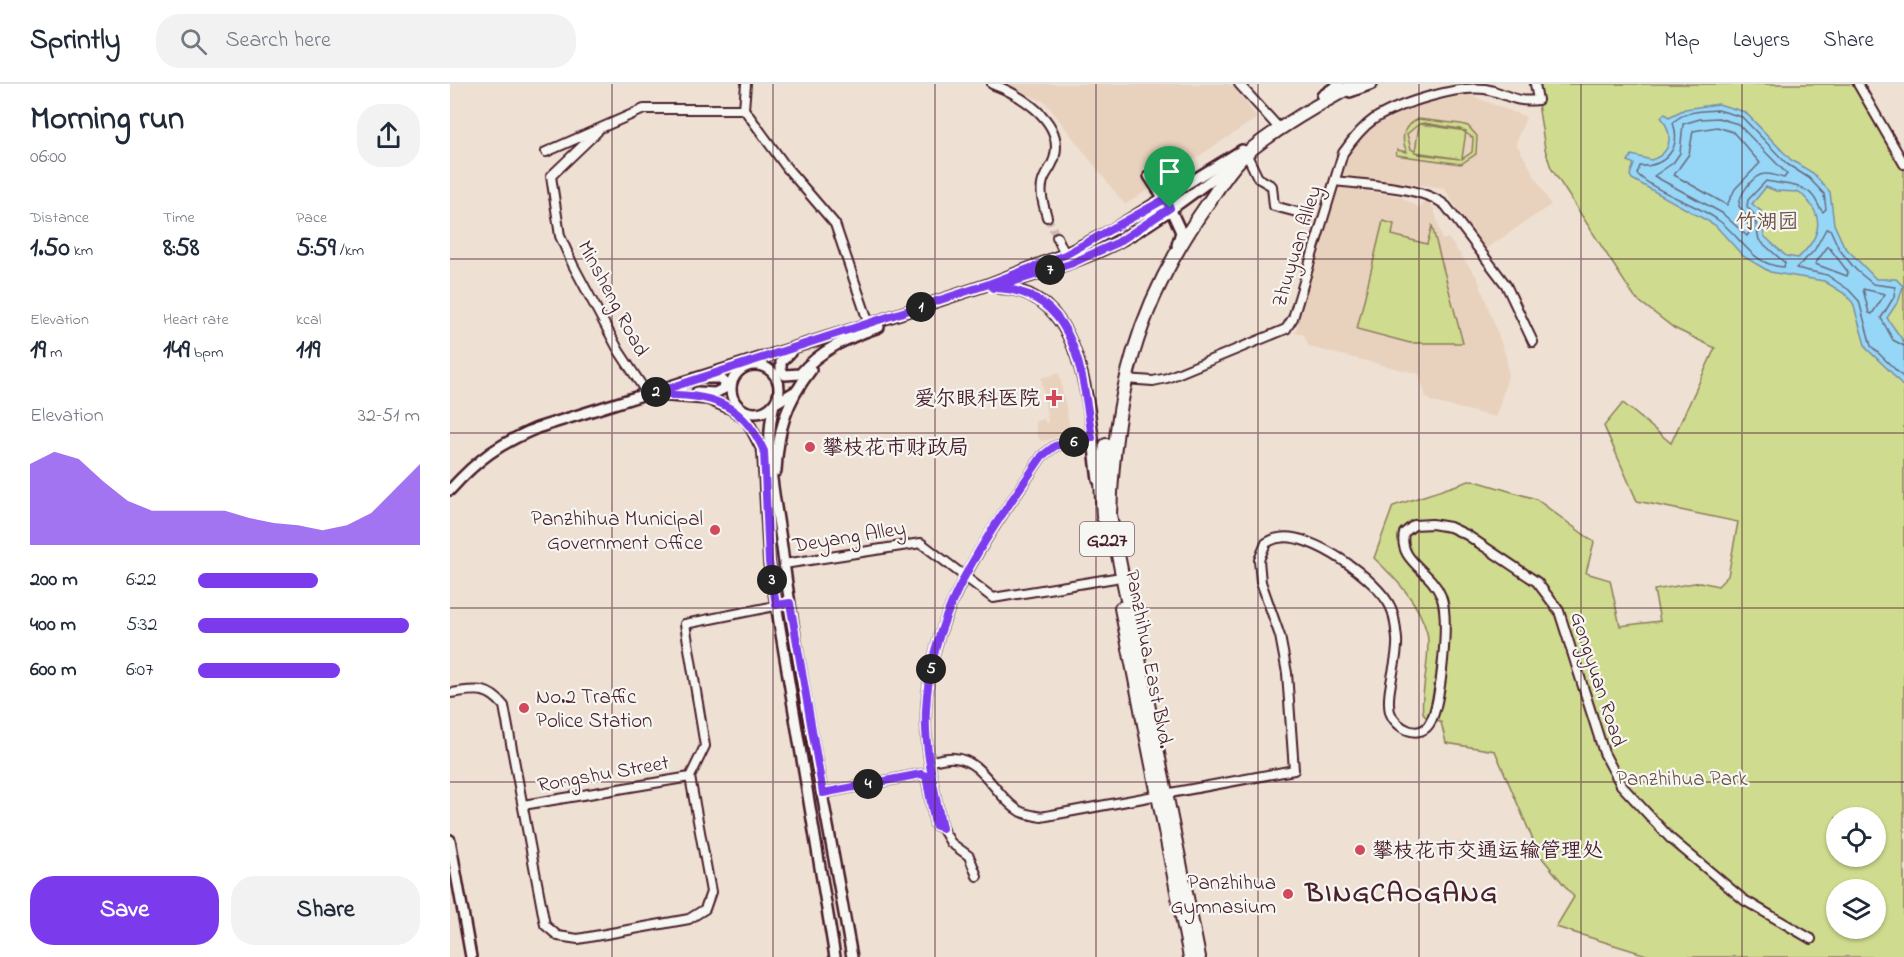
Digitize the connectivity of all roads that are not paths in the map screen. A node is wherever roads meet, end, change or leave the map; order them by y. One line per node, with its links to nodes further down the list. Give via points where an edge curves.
1 (746, 84): 11 (street)
2 (992, 84): 22 (street, via 1006,89 1048,119 1056,153 1041,187)
3 (1239, 84): 12 (street)
4 (1339, 84): 10 (street, G227)
5 (1345, 84): 10 (highway, G227)
6 (1356, 84): 10 (highway, G227)
7 (1372, 84): 10 (street, G227)
8 (1535, 84): 19 (street, Zhuyuan Alley, via 1538,100 1520,102 1485,89 1470,88 1427,98 1375,119 1356,134 1344,153)
9 (1858, 84): 16 (street)
10 (1324, 98): 12 (highway, G227); 14 (highway, G227)
11 (744, 109): 13 (street, via 644,109); 29 (street, via 835,225)
12 (1278, 126): 14 (highway, G227)
13 (600, 129): 15 (street); 38 (street, Minsheng Road, via 551,176 560,236 619,351)
14 (1244, 151): 17 (highway, Panzhihua East Blvd. / G227); 20 (street); 23 (street, via 1258,178 1272,186 1274,206 1308,215); 27 (highway, Panzhihua East Blvd. / G227)
15 (546, 152)
16 (1904, 164)
17 (1229, 166): 21 (street); 24 (highway, Panzhihua East Blvd. / G227)
18 (1149, 176): 20 (street)
19 (1335, 181): 30 (street, Zhuyuan Alley, via 1438,199 1506,285); 35 (street, Zhuyuan Alley, via 1293,318 1286,329 1167,378)
20 (1165, 199): 21 (street); 26 (street)
21 (1170, 208): 24 (street); 28 (street, via 1117,243 1070,264)
22 (1047, 217)
23 (1308, 219)
24 (1181, 232): 27 (street); 47 (highway, Panzhihua East Blvd. / G227, via 1151,286 1125,349 1101,482)
25 (1057, 237): 26 (street)
26 (1065, 255): 29 (street)
27 (1174, 255): 35 (highway, Panzhihua East Blvd. / G227, via 1144,320)
28 (993, 288): 29 (street); 44 (street, via 1030,295 1055,312 1077,357)
29 (869, 327): 31 (street); 32 (street); 36 (street)
30 (1533, 342)
31 (836, 345): 32 (street, via 796,375 785,375 781,370 781,362); 37 (street)
32 (790, 353): 33 (street)
33 (747, 366): 34 (street); 41 (street, via 762,366 774,374 779,390); 42 (street, via 732,382)
34 (700, 379): 36 (street); 39 (street, via 720,378 725,388 715,393)
35 (1125, 379): 57 (highway, Panzhihua East Blvd. / G227, via 1113,449 1110,515)
36 (681, 383): 38 (street)
37 (794, 392): 41 (street); 46 (street, via 778,446)
38 (648, 395): 39 (street); 45 (street, via 537,428 502,443 473,464)
39 (670, 395): 40 (street)
40 (708, 399): 42 (street); 43 (street)
41 (774, 404): 42 (street, via 760,413); 46 (street, via 769,446)
42 (738, 405): 43 (street)
43 (747, 420): 46 (street, via 764,451)
44 (1092, 438): 47 (street); 49 (street, via 1055,446 1042,456)
45 (450, 490)
46 (771, 499): 48 (street); 52 (street, via 769,562)
47 (1103, 517): 50 (highway, Panzhihua East Blvd. / G227)
48 (784, 564): 49 (street, Deyang Alley, via 921,543); 51 (street)
49 (963, 575): 50 (street, Deyang Alley, via 993,598); 54 (street, via 933,648 926,711)
50 (1115, 578): 57 (highway, Panzhihua East Blvd. / G227)
51 (790, 603): 52 (street, Rongshu Street); 56 (street)
52 (776, 605): 55 (street, Rongshu Street, via 685,624 705,746); 64 (street)
53 (450, 693): 58 (street, Rongshu Street, via 494,693 504,706)
54 (930, 761): 57 (street, via 954,758 966,762 978,769 1014,808 1041,817); 59 (street)
55 (690, 777): 58 (street, Rongshu Street); 58 (street, Rongshu Street, via 711,892 705,909 689,919 578,939 558,936 545,925)
56 (823, 793): 59 (street, via 921,774 926,776 935,825); 65 (street)
57 (1161, 795): 62 (street, Gongyuan Road, via 1294,770 1287,673 1280,636 1261,582 1259,560 1266,543 1280,537 1330,552 1373,583 1391,607 1398,641 1389,709 1395,723 1406,730 1417,732 1429,725 1437,705 1446,623 1442,597 1430,576 1407,557 1401,546 1404,533 1414,525 1450,526 1537,582 1559,611 1604,753 1621,785 1670,838 1744,900); 66 (highway, Panzhihua East Blvd. / G227); 67 (highway, Panzhihua East Blvd. / G227)
58 (523, 805)
59 (942, 828): 61 (street, via 951,843 969,856)
60 (450, 840): 63 (street)
61 (977, 876)
62 (1811, 939)
63 (471, 957)
64 (835, 957)
65 (852, 957)
66 (1190, 957)
67 (1199, 957)

